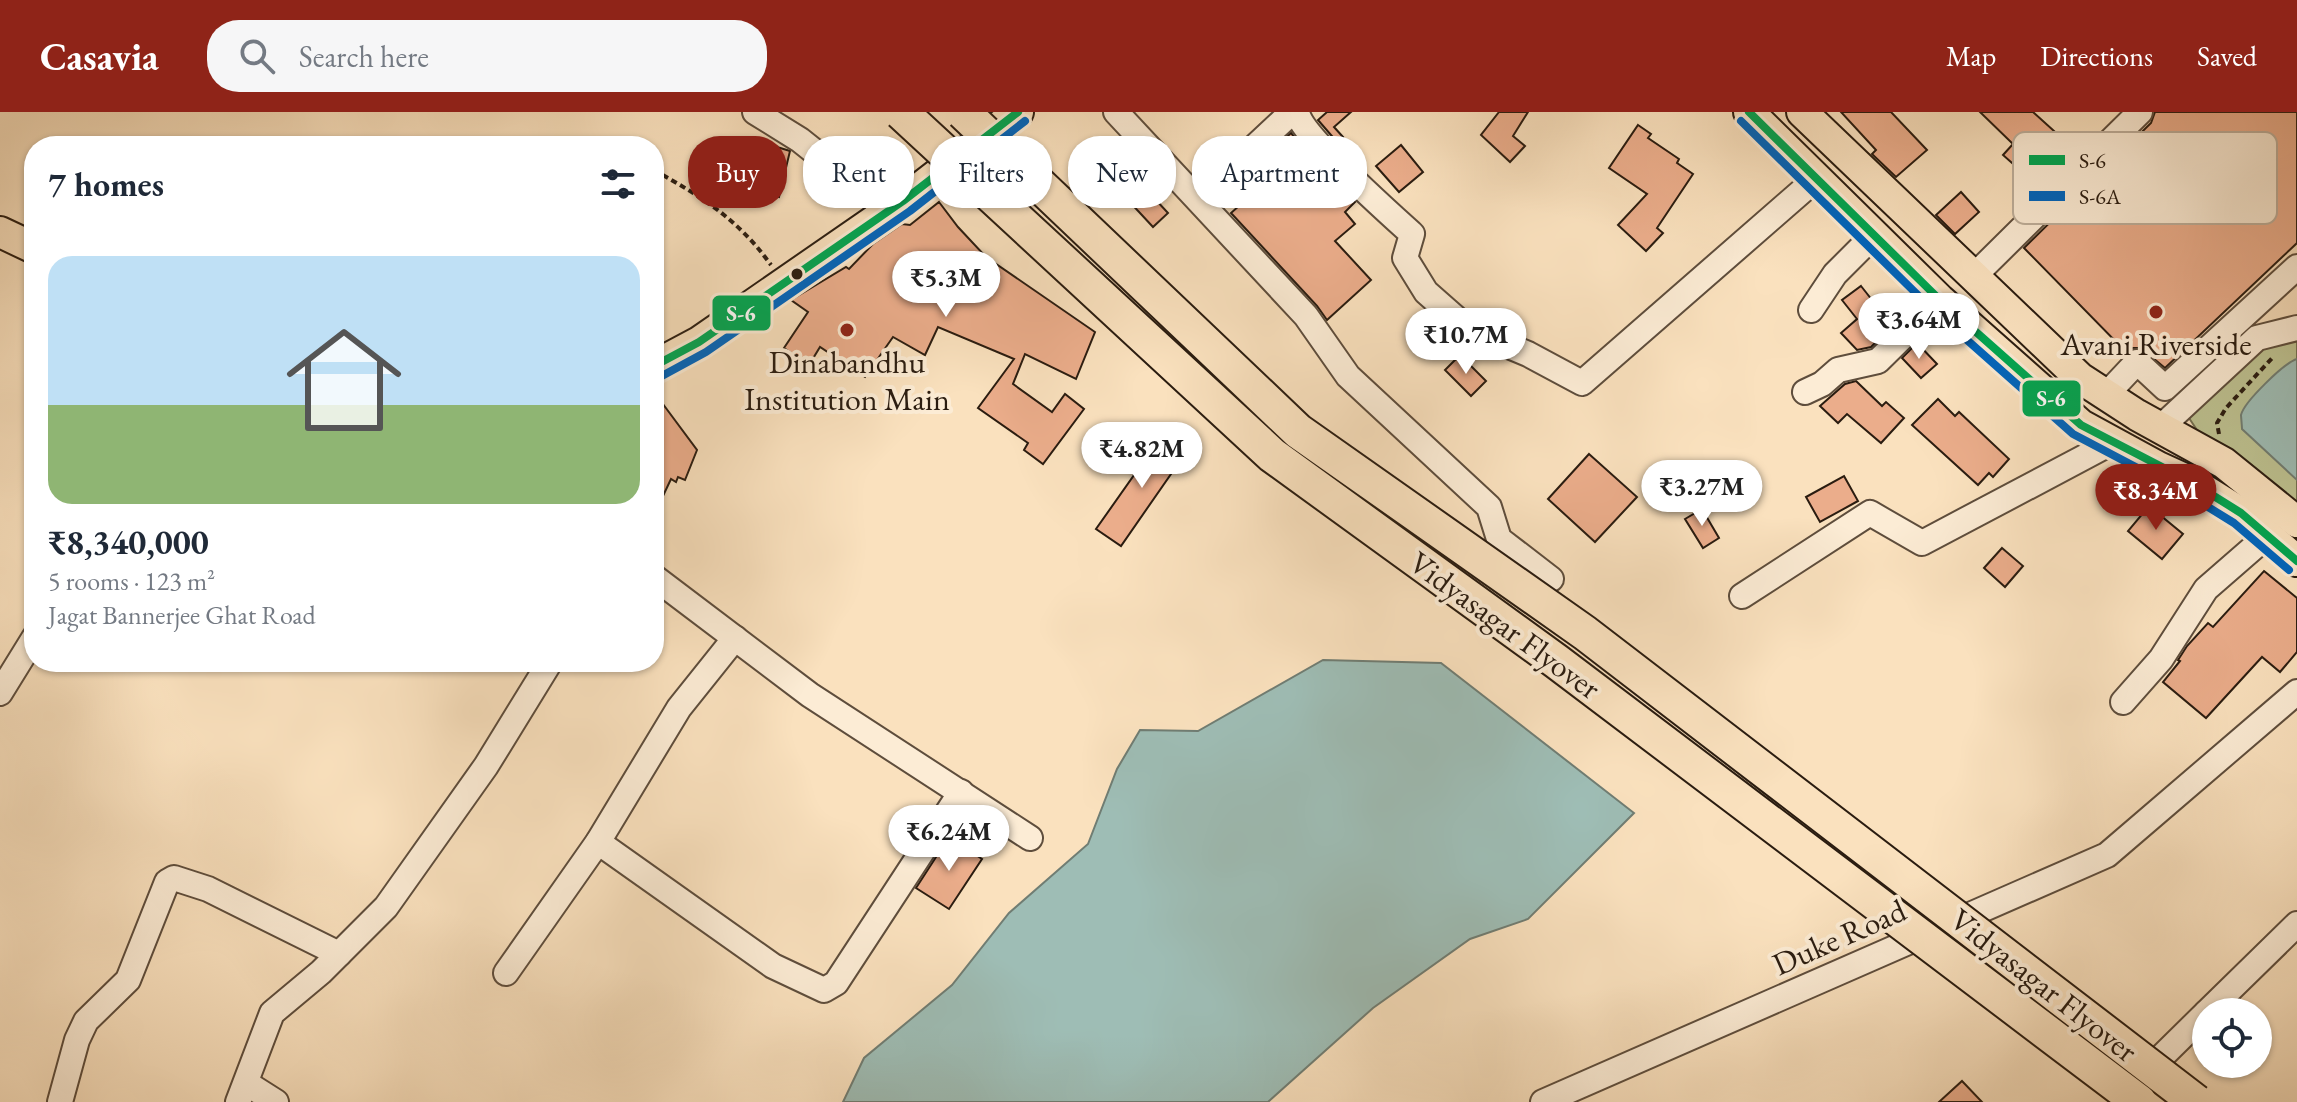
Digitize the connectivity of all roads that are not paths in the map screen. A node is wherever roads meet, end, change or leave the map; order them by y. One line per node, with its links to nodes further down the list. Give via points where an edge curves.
1 (755, 112): 15 (street, via 800,140)
2 (901, 112): 55 (highway, Vidyasagar Flyover, bridge, via 1272,455 1556,661)
3 (963, 112): 56 (highway, Vidyasagar Flyover, bridge, via 1298,431 1585,633)
4 (1018, 112): 15 (main road)
5 (1116, 112): 13 (street)
6 (1294, 112): 11 (street); 12 (street, via 1412,234 1405,258 1426,292 1468,329 1582,383)
7 (1749, 112): 12 (main road)
8 (1802, 112): 21 (main road)
9 (2140, 112): 10 (street)
10 (2120, 132)
11 (1268, 136)
12 (1817, 178): 18 (main road)
13 (1192, 192)
14 (1207, 208): 33 (street, via 1306,316 1348,376 1489,507 1499,539)
15 (889, 211): 25 (main road)
16 (2027, 224): 21 (street)
17 (0, 232): 19 (main road)
18 (1874, 235): 22 (main road); 23 (street, via 1835,274)
19 (24, 243)
20 (2297, 267): 27 (street, via 2165,388 2137,362)
21 (1975, 275): 27 (main road, via 2070,369)
22 (1940, 300): 26 (street, via 1878,361 1838,370); 29 (main road, via 2081,425)
23 (1811, 310)
24 (2297, 328): 28 (street, via 2257,338)
25 (664, 361)
26 (1805, 392)
27 (2105, 396): 28 (main road)
28 (2160, 428): 30 (main road, via 2224,463)
29 (2111, 443): 31 (main road, via 2193,483); 35 (street, via 1922,543 1870,513)
30 (2297, 522)
31 (2268, 535): 32 (main road); 41 (street, via 2206,589 2161,659)
32 (2297, 561)
33 (1551, 579)
34 (664, 585): 36 (street)
35 (1742, 596)
36 (735, 638): 42 (street, via 810,695); 44 (street, via 679,708)
37 (24, 653): 39 (street)
38 (544, 672): 46 (street, via 443,829 386,907)
39 (1, 689)
40 (2297, 692): 53 (street, Duke Road, via 2107,855)
41 (2123, 702)
42 (961, 792): 43 (street); 44 (street, via 836,983 824,990 773,966)
43 (1030, 838)
44 (598, 842): 47 (street)
45 (2297, 924): 48 (street)
46 (339, 954): 50 (street, via 272,1013); 51 (street, via 208,889 174,878 167,882 128,980 86,1021)
47 (506, 973)
48 (2222, 998)
49 (2192, 1028): 54 (street)
50 (242, 1093): 52 (street)
51 (60, 1102)
52 (276, 1102)
53 (1543, 1102)
54 (2116, 1102)
55 (2139, 1102)
56 (2196, 1102)

